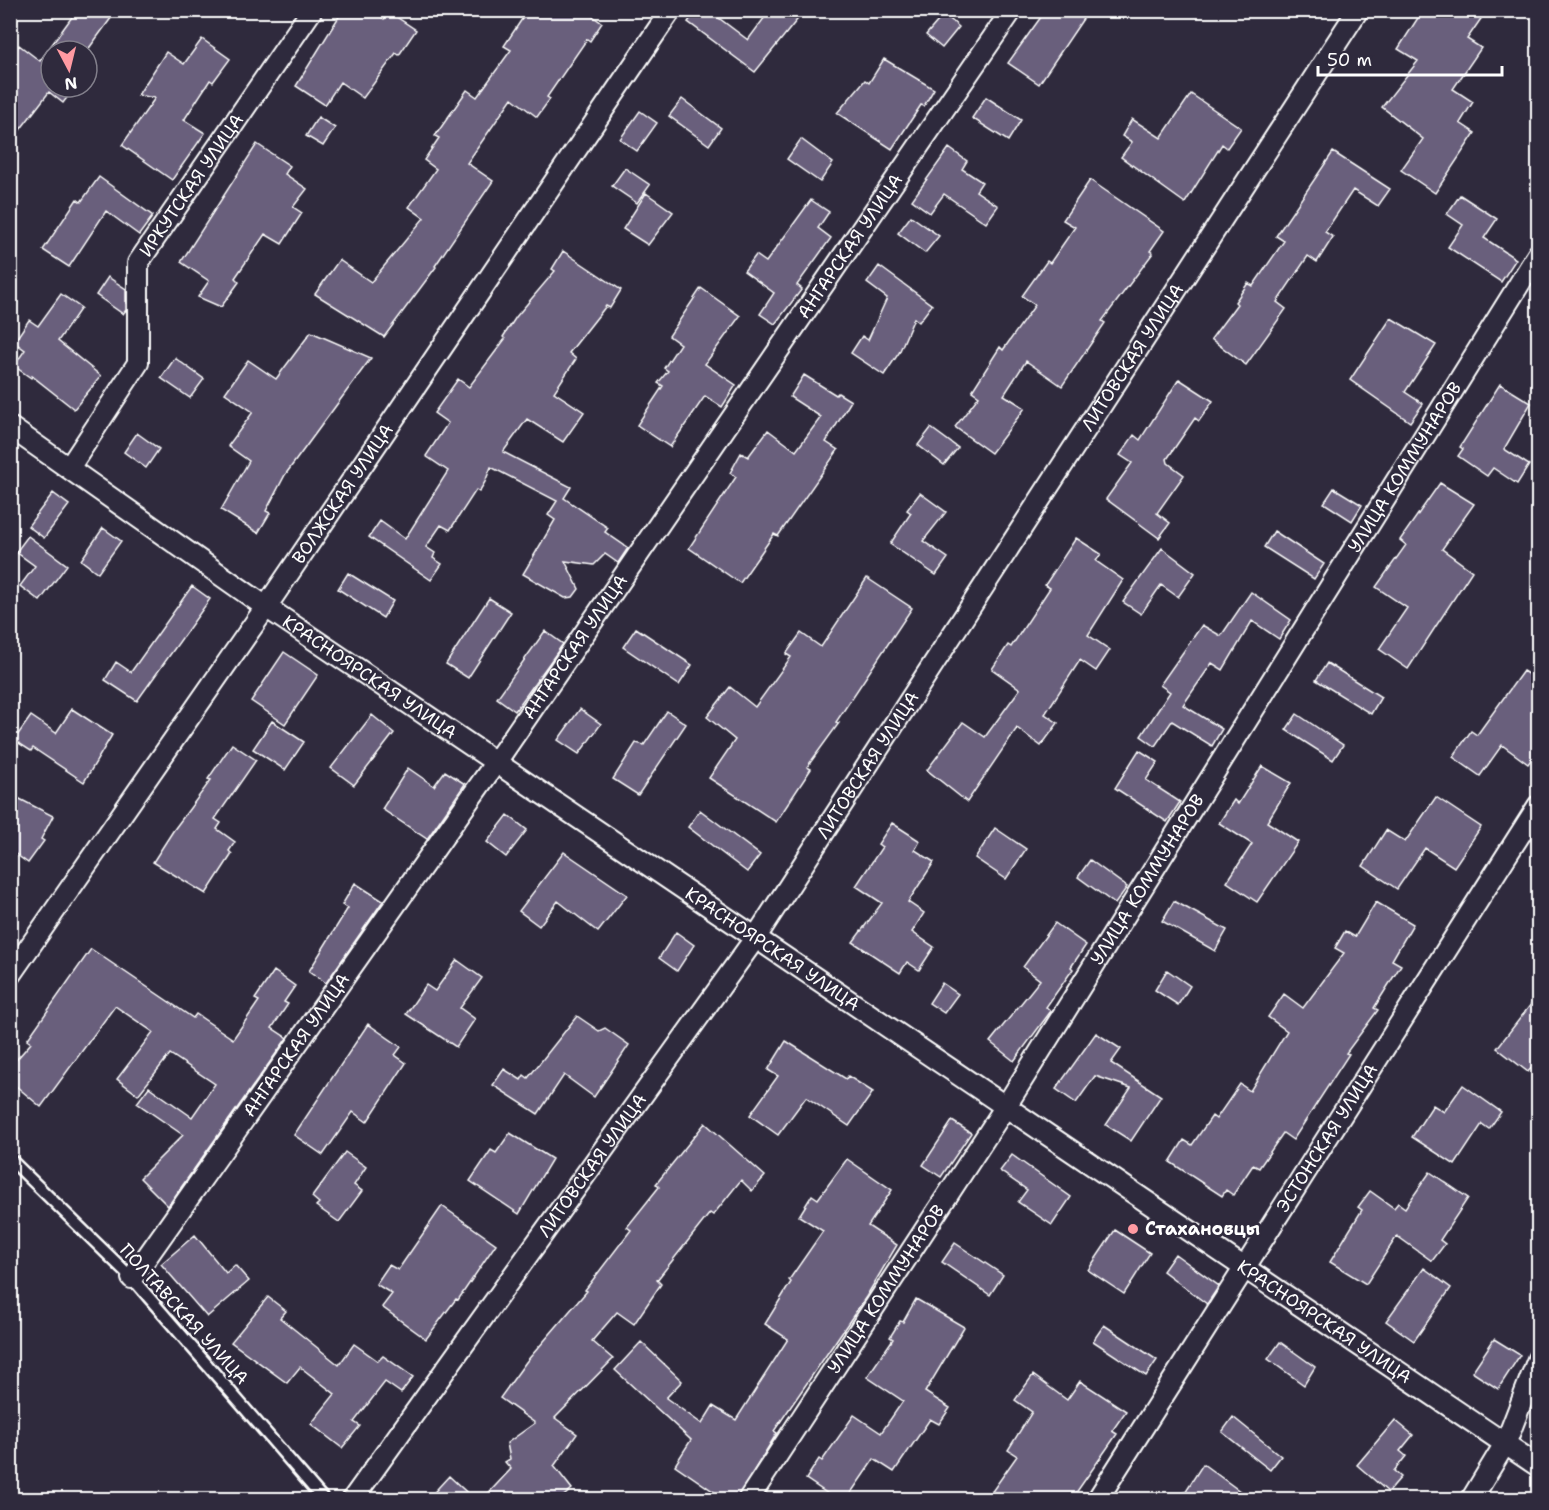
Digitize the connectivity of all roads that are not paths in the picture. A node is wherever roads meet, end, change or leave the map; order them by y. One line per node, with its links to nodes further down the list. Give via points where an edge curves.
1 (312, 10): 7 (street, ИРКУТСКАЯ УЛИЦА, via 138,263 138,363)
2 (670, 10): 8 (street, ВОЛЖСКАЯ УЛИЦА)
3 (1012, 10): 9 (street, АНГАРСКАЯ УЛИЦА)
4 (1358, 10): 11 (street, ЛИТОВСКАЯ УЛИЦА)
5 (1539, 254): 13 (street, УЛИЦА КОММУНАРОВ)
6 (10, 427): 7 (street, КРАСНОЯРСКАЯ УЛИЦА)
7 (69, 468): 8 (street, КРАСНОЯРСКАЯ УЛИЦА)
8 (266, 607): 9 (street, КРАСНОЯРСКАЯ УЛИЦА); 12 (street, ВОЛЖСКАЯ УЛИЦА)
9 (496, 762): 11 (street, КРАСНОЯРСКАЯ УЛИЦА); 16 (street, АНГАРСКАЯ УЛИЦА)
10 (1539, 806): 15 (street, ЭСТОНСКАЯ УЛИЦА)
11 (756, 938): 13 (street, КРАСНОЯРСКАЯ УЛИЦА); 21 (street, ЛИТОВСКАЯ УЛИЦА)
12 (10, 975)
13 (1006, 1106): 15 (street, КРАСНОЯРСКАЯ УЛИЦА); 22 (street, УЛИЦА КОММУНАРОВ)
14 (10, 1159): 16 (lane, ПОЛТАВСКАЯ УЛИЦА)
15 (1243, 1266): 18 (street, КРАСНОЯРСКАЯ УЛИЦА); 23 (street, ЭСТОНСКАЯ УЛИЦА)
16 (132, 1278): 20 (lane, ПОЛТАВСКАЯ УЛИЦА)
17 (1539, 1359): 18 (street)
18 (1506, 1442): 19 (street, КРАСНОЯРСКАЯ УЛИЦА); 24 (street)
19 (1539, 1466)
20 (324, 1500)
21 (352, 1500)
22 (748, 1500)
23 (1096, 1500)
24 (1471, 1500)

